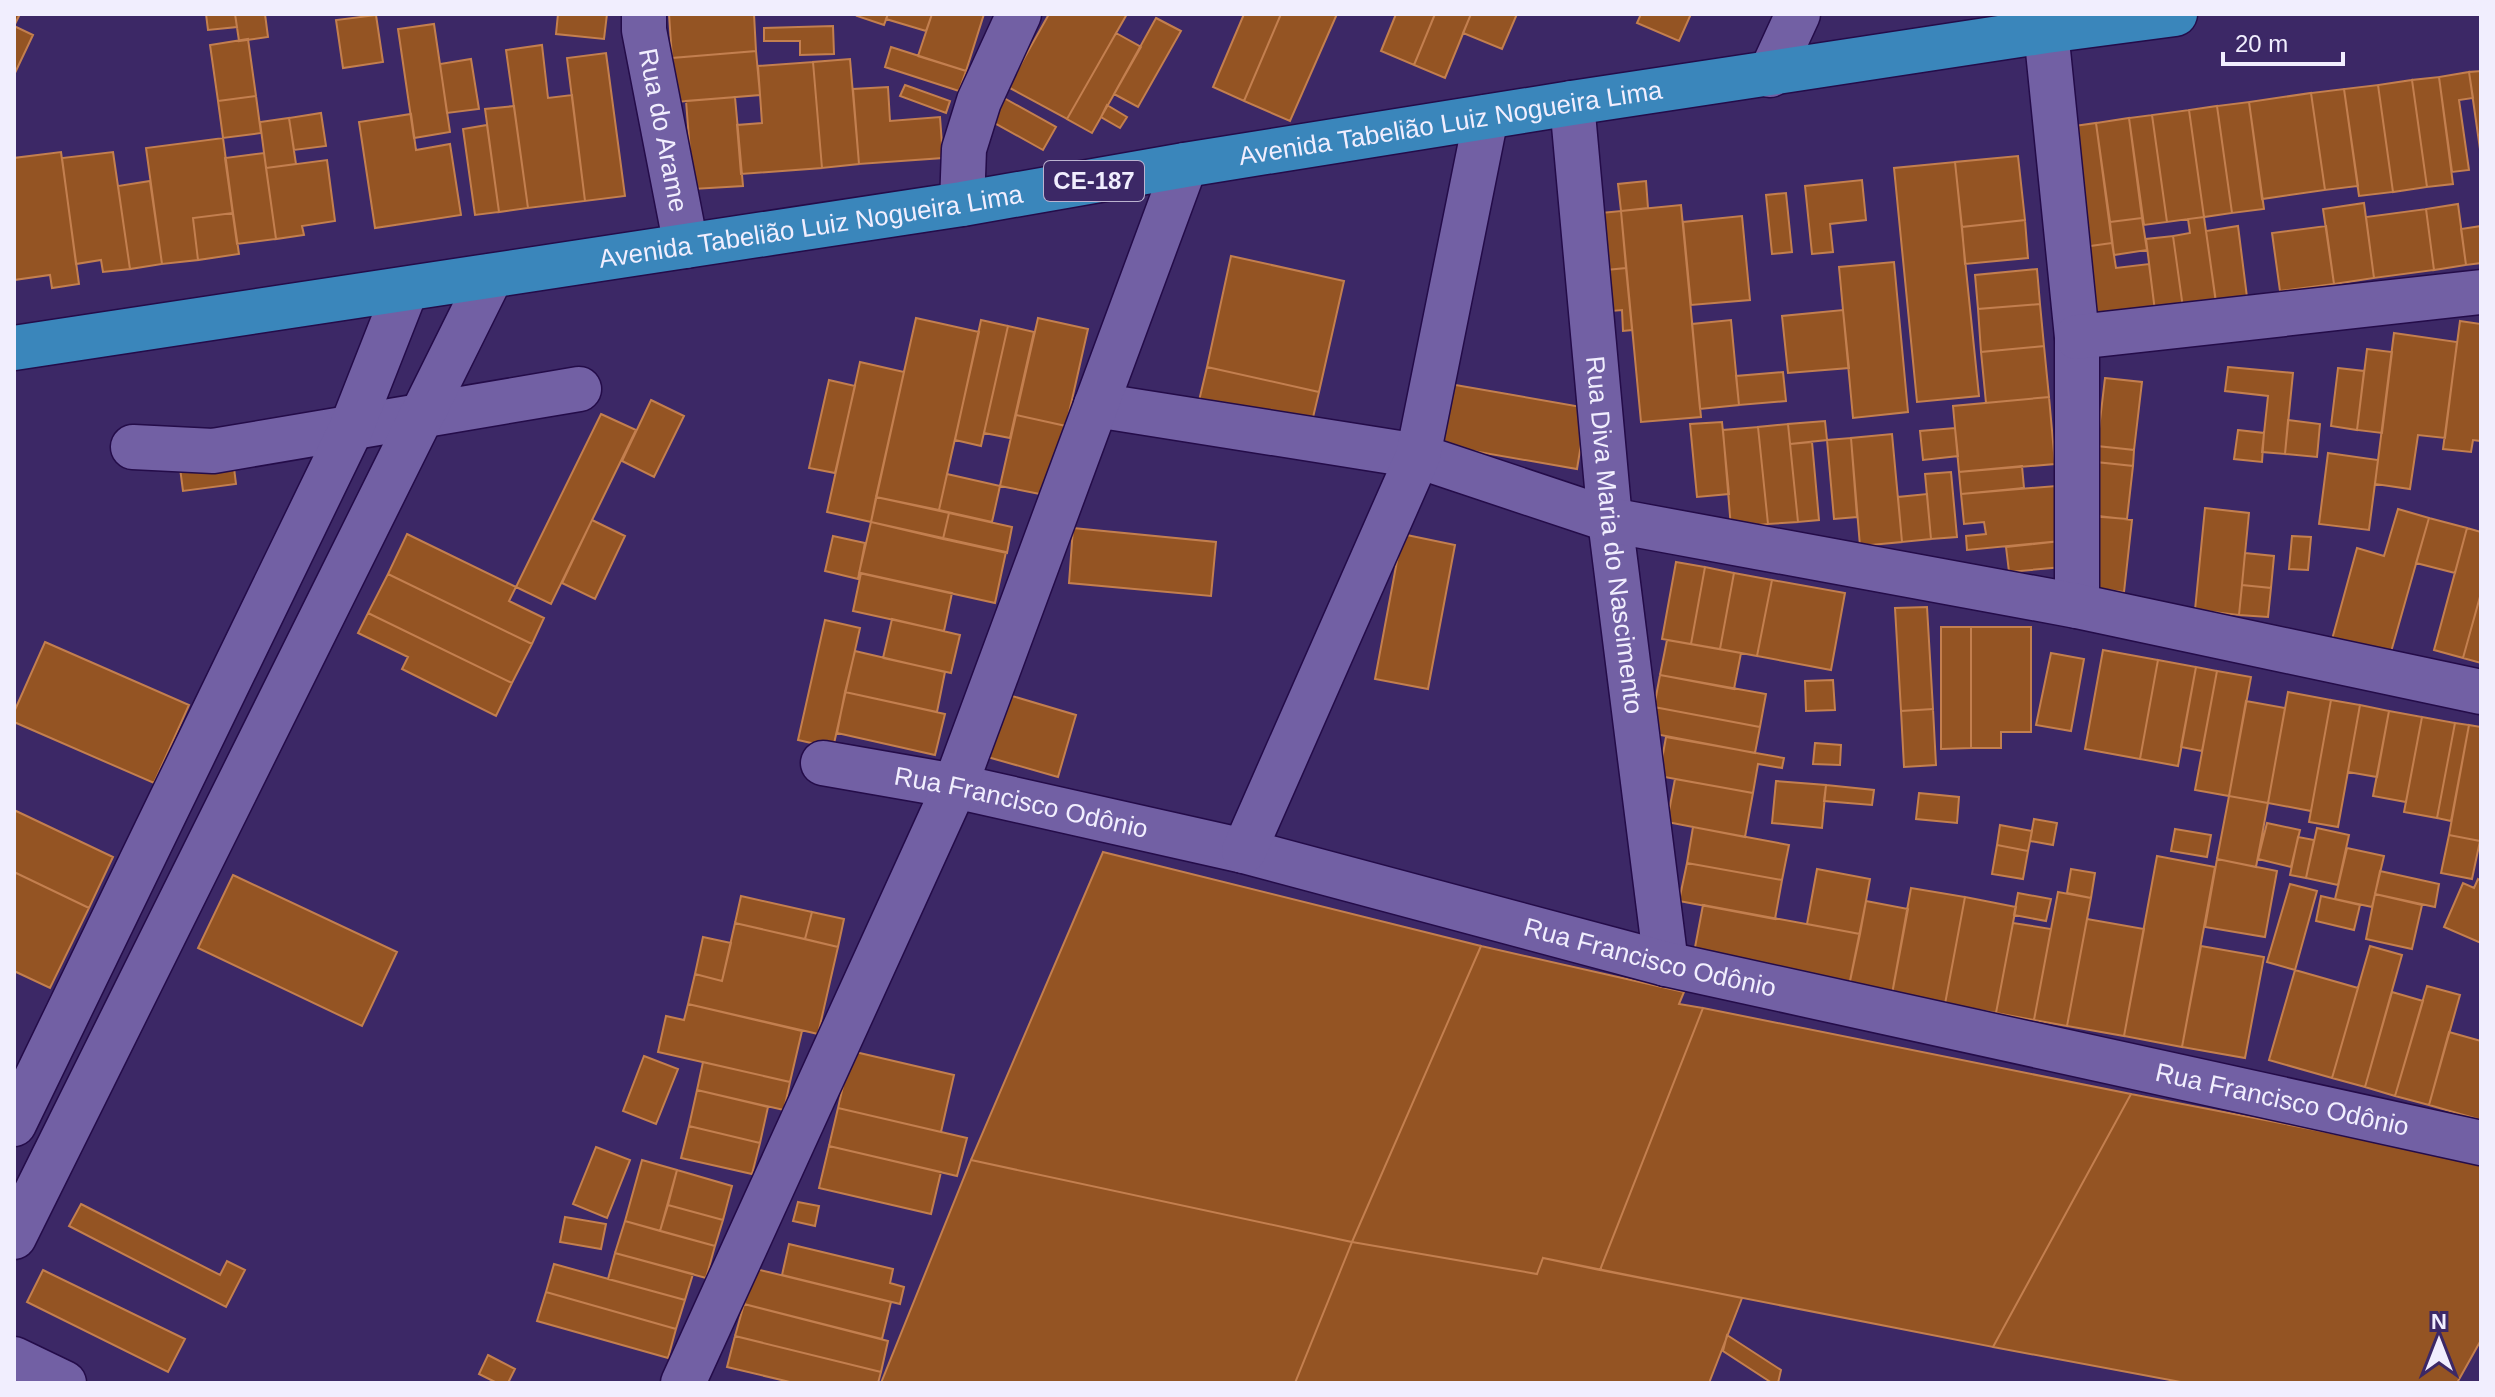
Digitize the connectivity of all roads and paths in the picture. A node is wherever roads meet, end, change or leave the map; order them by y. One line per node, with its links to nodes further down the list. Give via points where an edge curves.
1 (644, 14): 11 (street, Rua do Arame)
2 (1019, 14): 10 (street, via 979,101 964,149)
3 (1798, 14): 6 (street)
4 (2175, 14): 5 (highway, Avenida Tabelião Luiz Nogueira Lima / CE-187)
5 (2046, 31): 6 (highway, Avenida Tabelião Luiz Nogueira Lima / CE-187); 15 (street)
6 (1770, 75): 7 (highway, Avenida Tabelião Luiz Nogueira Lima / CE-187)
7 (1572, 103): 8 (highway, Avenida Tabelião Luiz Nogueira Lima / CE-187); 23 (street, Rua Diva Maria do Nascimento)
8 (1486, 117): 9 (highway, Avenida Tabelião Luiz Nogueira Lima / CE-187); 22 (street)
9 (1185, 165): 10 (highway, Avenida Tabelião Luiz Nogueira Lima / CE-187); 18 (street)
10 (962, 204): 11 (highway, Avenida Tabelião Luiz Nogueira Lima / CE-187)
11 (686, 246): 12 (highway, Avenida Tabelião Luiz Nogueira Lima / CE-187)
12 (491, 276): 13 (highway, Avenida Tabelião Luiz Nogueira Lima / CE-187); 19 (street)
13 (406, 289): 16 (highway, Avenida Tabelião Luiz Nogueira Lima / CE-187); 20 (street)
14 (2481, 292): 15 (street)
15 (2077, 337): 24 (street)
16 (14, 348)
17 (579, 389): 19 (street)
18 (1096, 405): 22 (street); 27 (street)
19 (420, 414): 20 (street); 32 (street)
20 (351, 429): 21 (street, via 213,451); 30 (street)
21 (133, 447)
22 (1418, 456): 23 (street); 28 (street)
23 (1610, 520): 24 (street); 29 (street, Rua Diva Maria do Nascimento)
24 (2077, 606): 25 (street)
25 (2481, 692)
26 (823, 763): 27 (street, Rua Francisco Odônio)
27 (955, 786): 28 (street, Rua Francisco Odônio); 35 (street)
28 (1244, 851): 29 (street, Rua Francisco Odônio)
29 (1666, 964): 31 (street, Rua Francisco Odônio)
30 (14, 1124)
31 (2481, 1143)
32 (14, 1237)
33 (14, 1359): 34 (street)
34 (64, 1383)
35 (683, 1383)

